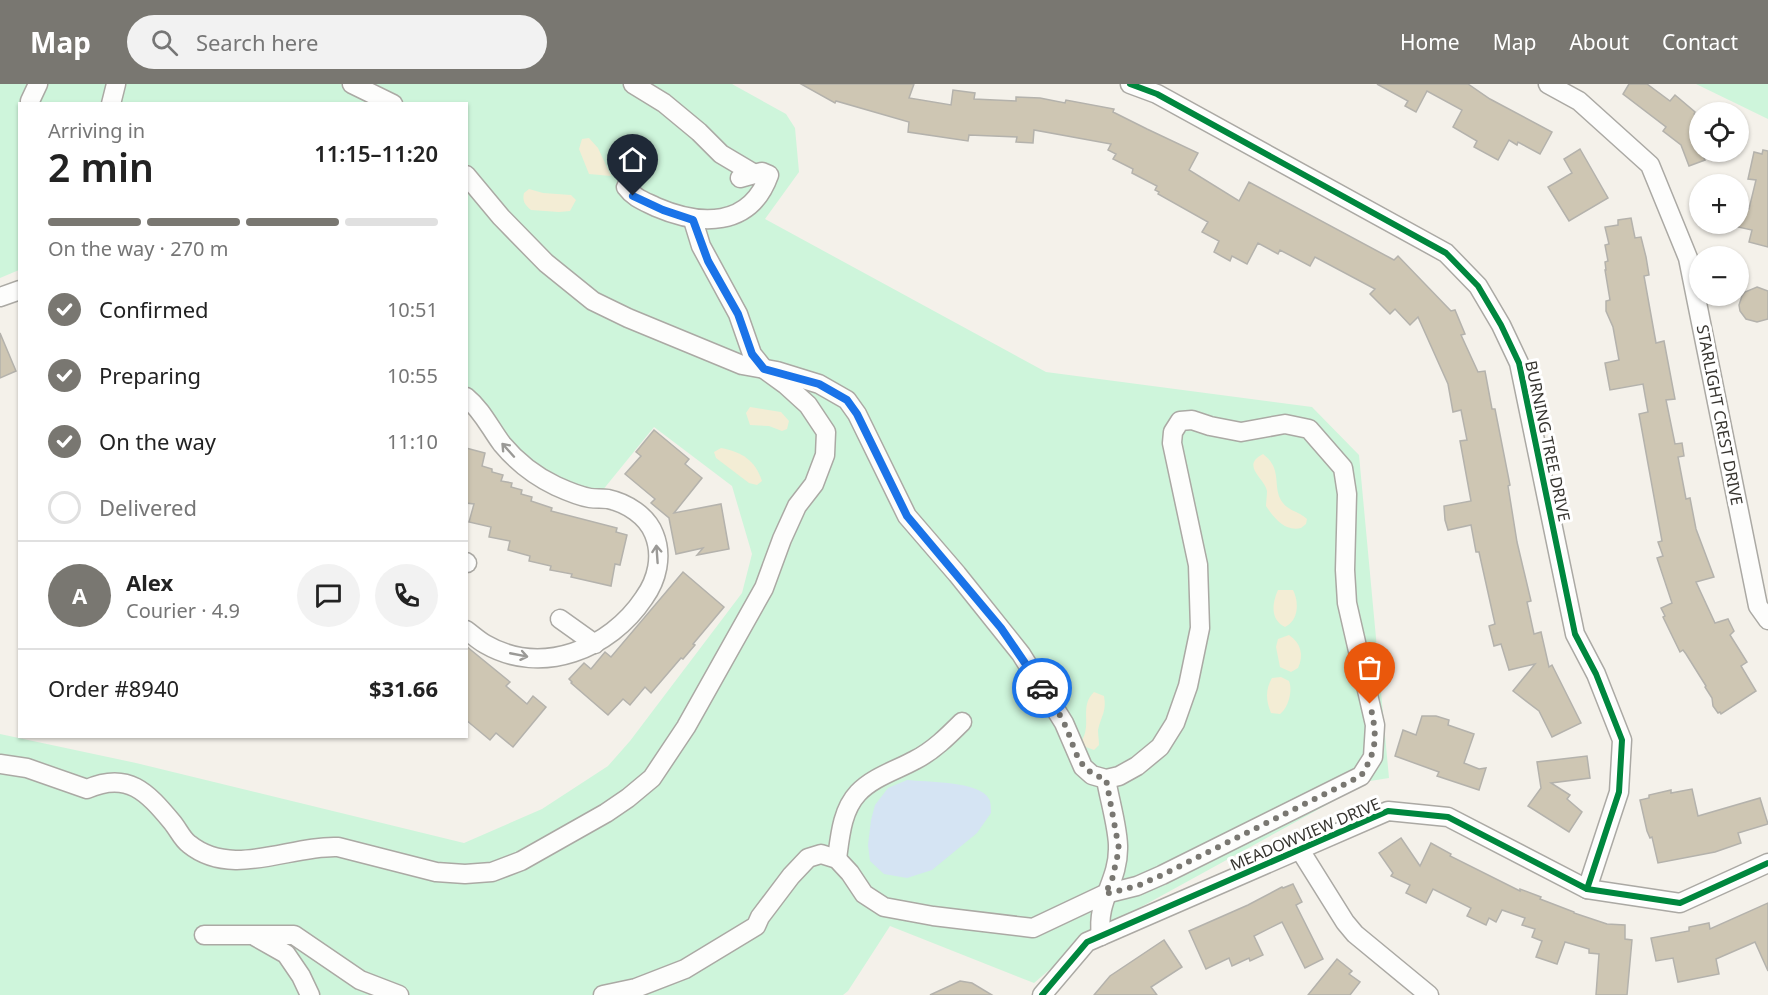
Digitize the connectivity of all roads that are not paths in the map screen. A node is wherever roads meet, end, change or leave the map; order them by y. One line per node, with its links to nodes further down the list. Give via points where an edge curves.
1 (38, 84): 7 (street)
2 (116, 84): 8 (street)
3 (352, 84): 9 (street)
4 (633, 84): 12 (street, via 664,103 747,175 769,175 759,194 743,210 728,217)
5 (1130, 84): 27 (street, BURNING TREE DRIVE, via 1157,94 1446,253 1478,286 1501,325 1520,363 1575,634 1622,740 1619,792)
6 (1548, 84): 18 (street, STARLIGHT CREST DRIVE, via 1579,101 1650,165 1680,237 1688,258 1758,606)
7 (30, 101)
8 (112, 102)
9 (389, 102)
10 (468, 177): 15 (street, via 546,263 593,301 742,365)
11 (626, 187): 12 (street, via 633,196)
12 (693, 220): 15 (street, via 708,261 738,314 752,354)
13 (18, 291): 14 (street)
14 (0, 297)
15 (764, 369): 22 (street, via 808,405 826,432 825,455 814,484 782,539 764,588 686,727 652,778 606,813 521,861 492,872 436,872 323,846 253,860 228,860 189,844 148,795 133,785 103,782 87,789 27,768); 23 (street, via 819,384 847,400 907,516 1021,654 1064,723 1083,767)
16 (468, 399): 20 (street, one-way to 16, via 623,625 656,580 658,555 654,534 642,516 627,506 610,499 574,494 523,466)
17 (560, 619): 20 (street)
18 (1768, 620)
19 (468, 631): 20 (street, one-way to 20, via 486,644 528,657 566,655)
20 (595, 644)
21 (962, 722): 25 (street, via 918,759 858,793 844,818)
22 (0, 764)
23 (1106, 779): 28 (street, via 1119,849); 28 (street, via 1137,766 1160,747 1175,723 1188,686 1200,628 1198,565 1172,443 1173,432 1180,421 1192,420 1241,432 1285,424 1309,429 1343,468 1347,494 1347,603 1375,724 1373,757 1361,776 1162,875)
24 (1300, 850): 27 (street, MEADOWVIEW DRIVE, via 1388,811 1448,817); 31 (street, MEADOWVIEW DRIVE); 36 (street, via 1354,934)
25 (837, 859): 28 (street, via 864,894 884,907 943,917 1033,928); 34 (street, via 821,854 808,858 756,927 695,963 636,988)
26 (1768, 863): 27 (street, MEADOWVIEW DRIVE, via 1680,903)
27 (1587, 890)
28 (1105, 894): 31 (street, via 1099,921)
29 (204, 935): 30 (street)
30 (255, 936): 32 (street, via 286,954); 33 (street, via 294,935 360,980)
31 (1101, 936): 35 (street, MEADOWVIEW DRIVE, via 1087,942)
32 (310, 995)
33 (399, 995)
34 (603, 995)
35 (1042, 995)
36 (1429, 995)

